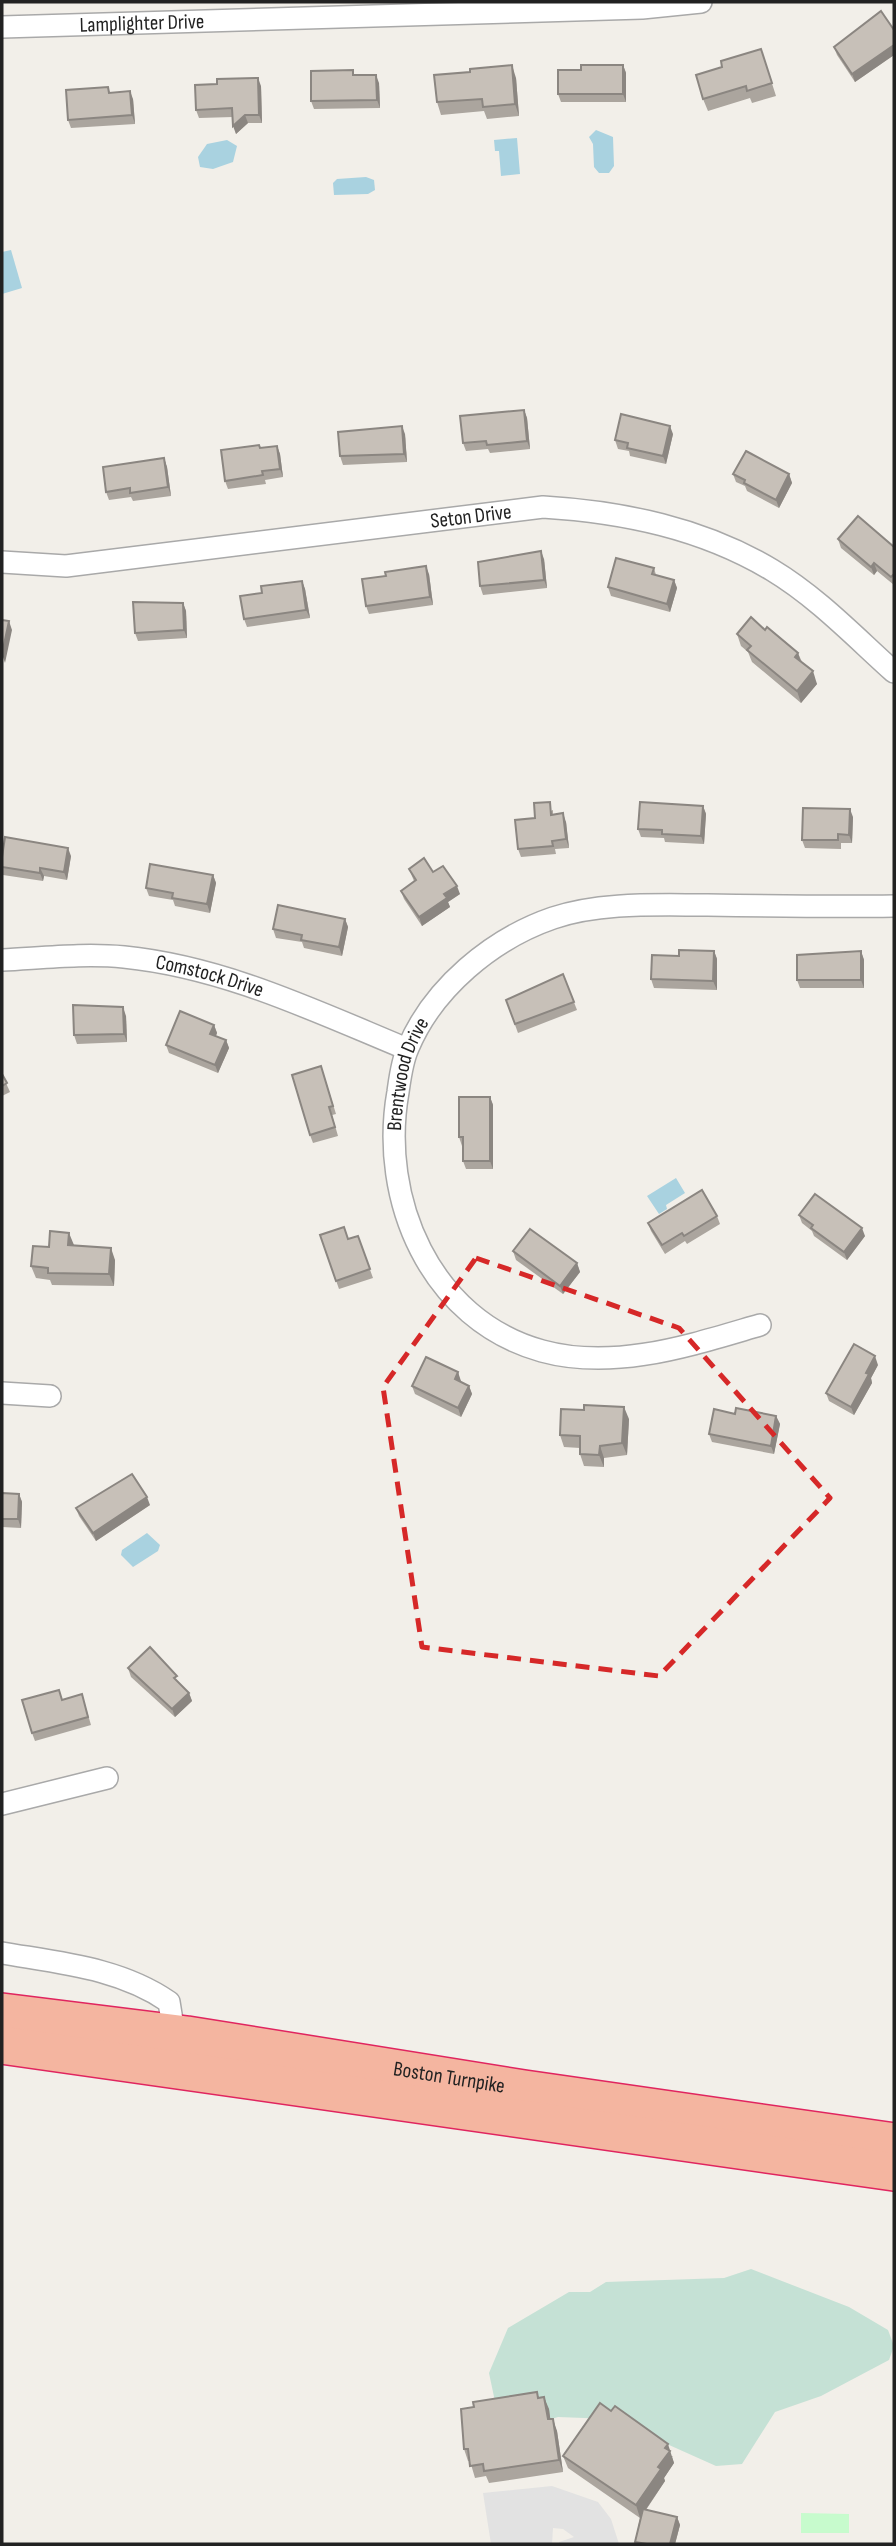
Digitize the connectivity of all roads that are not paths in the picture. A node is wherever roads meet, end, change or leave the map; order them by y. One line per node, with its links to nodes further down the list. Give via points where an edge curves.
1 (701, 2): 2 (street, Lamplighter Drive)
2 (2, 27)
3 (2, 562): 4 (street, Seton Drive, via 66,566 543,507 594,510 713,540 773,570)
4 (894, 672)
5 (894, 906): 7 (street, Brentwood Drive, via 662,905 595,909 553,918 509,939 463,971 431,1008)
6 (2, 960): 7 (street, Comstock Drive, via 113,957 177,965 269,992)
7 (407, 1049): 8 (street, Brentwood Drive, via 393,1128 400,1197 429,1265 478,1319 541,1350 597,1358 649,1354)
8 (760, 1325)
9 (2, 1394): 10 (street)
10 (51, 1396)
11 (107, 1778): 12 (street)
12 (2, 1804)
13 (2, 1953): 15 (street, via 97,1969 146,1986 169,2002)
14 (2, 2012): 15 (highway, Boston Turnpike)
15 (174, 2033): 17 (highway, Boston Turnpike)
16 (2, 2045): 18 (highway, Boston Turnpike)
17 (894, 2142)
18 (894, 2172)

